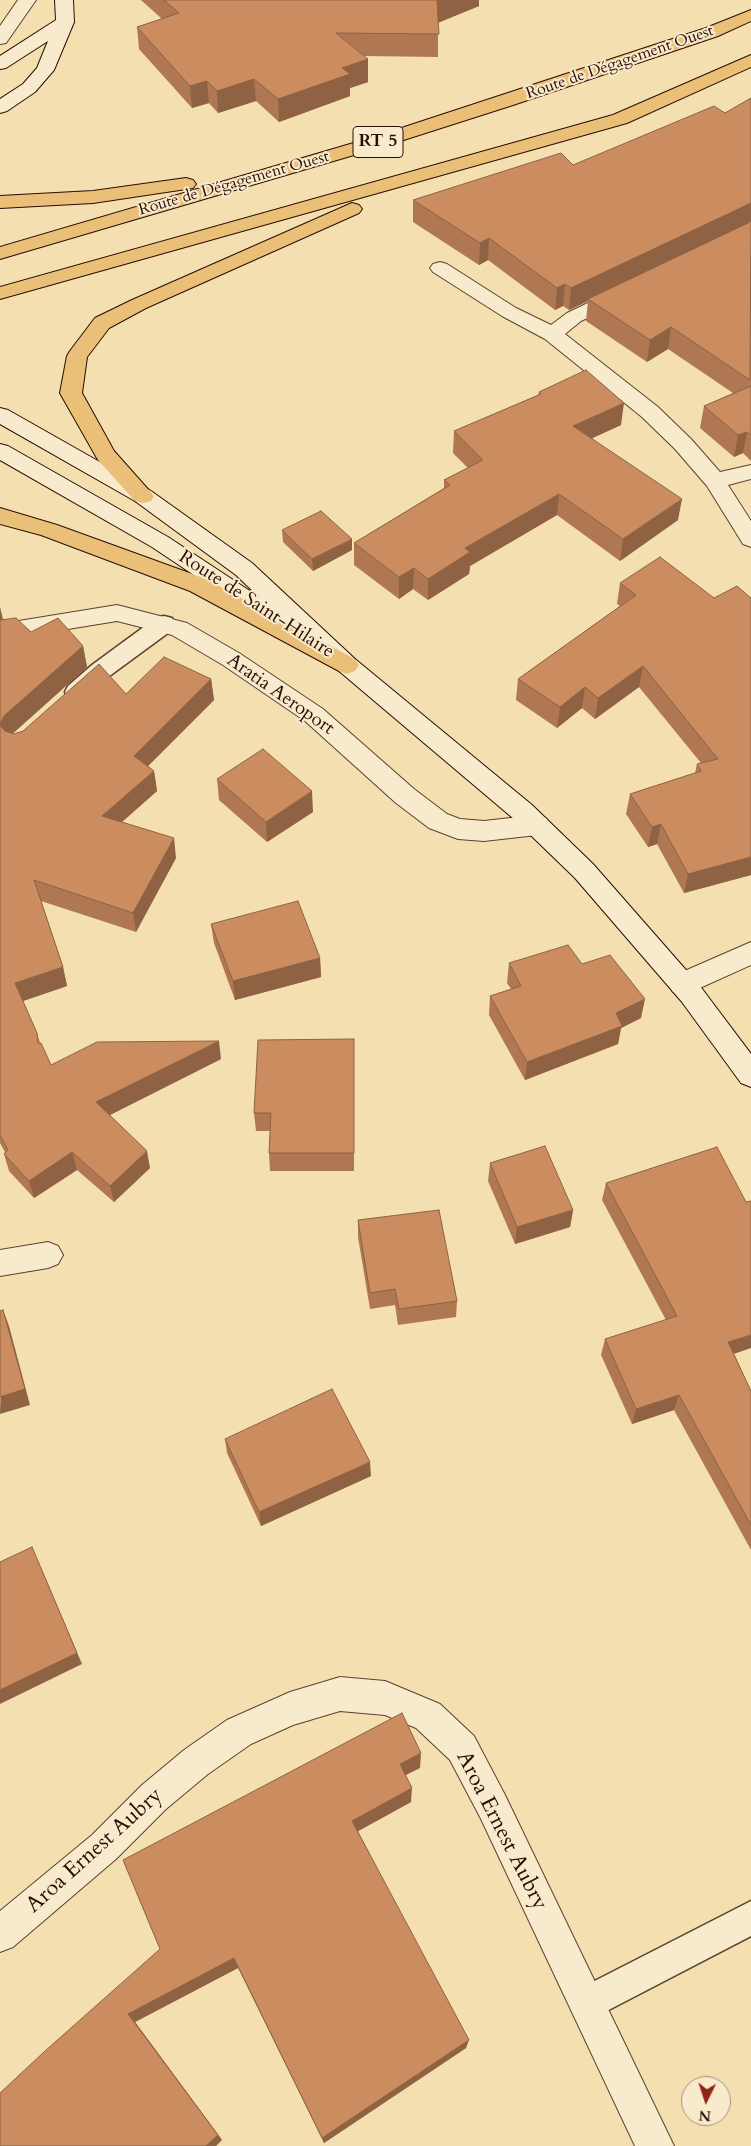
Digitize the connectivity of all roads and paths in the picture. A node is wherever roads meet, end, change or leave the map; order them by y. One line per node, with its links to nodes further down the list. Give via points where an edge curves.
1 (27, 0): 5 (street)
2 (64, 0): 4 (street)
3 (751, 15): 10 (highway, Route de Dégagement Ouest / RT 5, via 712,32 507,101)
4 (65, 22): 7 (street); 8 (street, via 45,70 29,88)
5 (0, 39)
6 (751, 60): 9 (highway, RT 5)
7 (0, 64)
8 (0, 107)
9 (620, 119): 15 (highway, RT 5); 21 (highway, via 350,209 102,323 76,356 71,393 106,455)
10 (281, 170): 11 (highway, via 93,197); 12 (highway, Route de Dégagement Ouest / RT 5)
11 (0, 202)
12 (0, 253)
13 (440, 268): 16 (street, via 509,312)
14 (637, 287): 16 (street, via 574,317)
15 (0, 293)
16 (552, 334): 20 (street, via 650,412)
17 (0, 416): 21 (street, Route de Saint-Hilaire)
18 (0, 451): 26 (street, Route de Saint-Hilaire, via 160,542)
19 (751, 472): 20 (street)
20 (715, 481): 23 (street)
21 (143, 496): 26 (street, Route de Saint-Hilaire, via 244,569)
22 (0, 516): 26 (highway, via 48,530 198,585)
23 (751, 539)
24 (164, 624): 25 (street, Aratia Aeroport, via 117,613); 27 (lane, via 100,671); 28 (street, Aratia Aeroport, via 231,659 314,715 438,821 458,830 484,831)
25 (0, 632)
26 (347, 665): 28 (street)
27 (62, 704)
28 (536, 825): 30 (street, via 584,871)
29 (751, 953): 30 (street)
30 (682, 984): 31 (street)
31 (751, 1075)
32 (48, 1255): 33 (street)
33 (0, 1263)
34 (751, 1918): 36 (lane)
35 (0, 1934): 36 (street, Aroa Ernest Aubry, via 104,1846 154,1797 239,1732 290,1709 340,1694 385,1698 428,1716 462,1748)
36 (587, 2003): 37 (street, Aroa Ernest Aubry)
37 (654, 2146)

